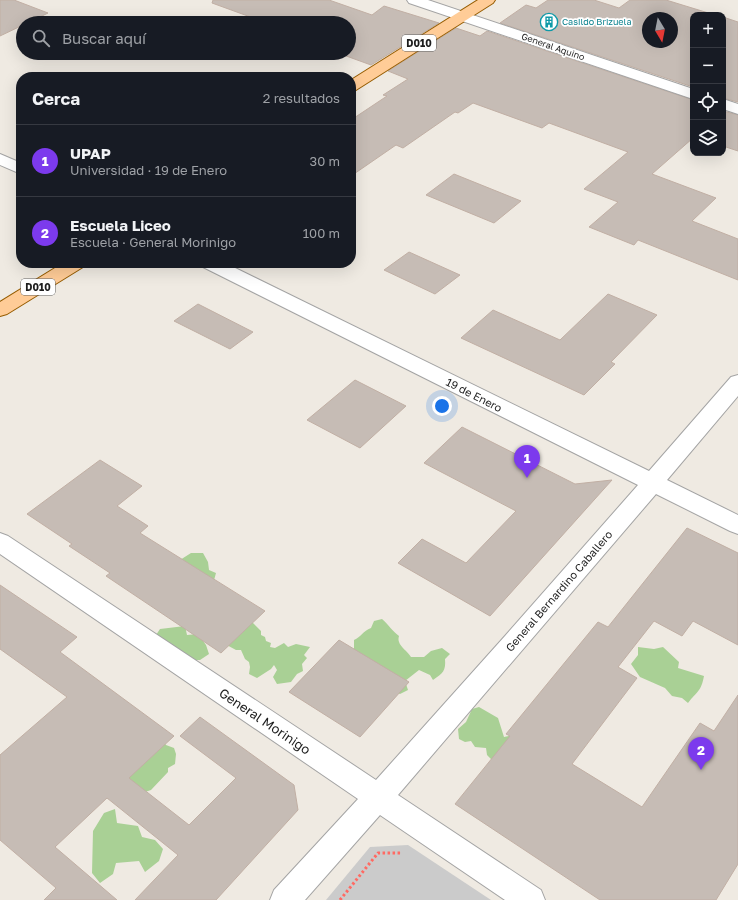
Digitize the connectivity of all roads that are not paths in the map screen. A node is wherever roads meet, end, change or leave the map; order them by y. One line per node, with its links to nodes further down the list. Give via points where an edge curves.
1 (414, 0): 3 (street, General Aquino)
2 (488, 0): 3 (main road, D010)
3 (462, 16): 4 (main road, D010); 5 (street, General Aquino)
4 (356, 84)
5 (690, 93)
6 (726, 105): 7 (street)
7 (738, 109)
8 (0, 159): 9 (street)
9 (16, 167)
10 (68, 268): 12 (main road, D010)
11 (220, 268): 14 (street, 19 de Enero)
12 (0, 310)
13 (738, 382): 14 (street, General Bernardino Caballero)
14 (652, 484): 15 (street, 19 de Enero); 17 (street, General Bernardino Caballero)
15 (738, 525)
16 (0, 542): 17 (street, General Morinigo)
17 (379, 798): 18 (street, General Bernardino Caballero); 19 (street, General Morinigo)
18 (285, 900)
19 (530, 900)

